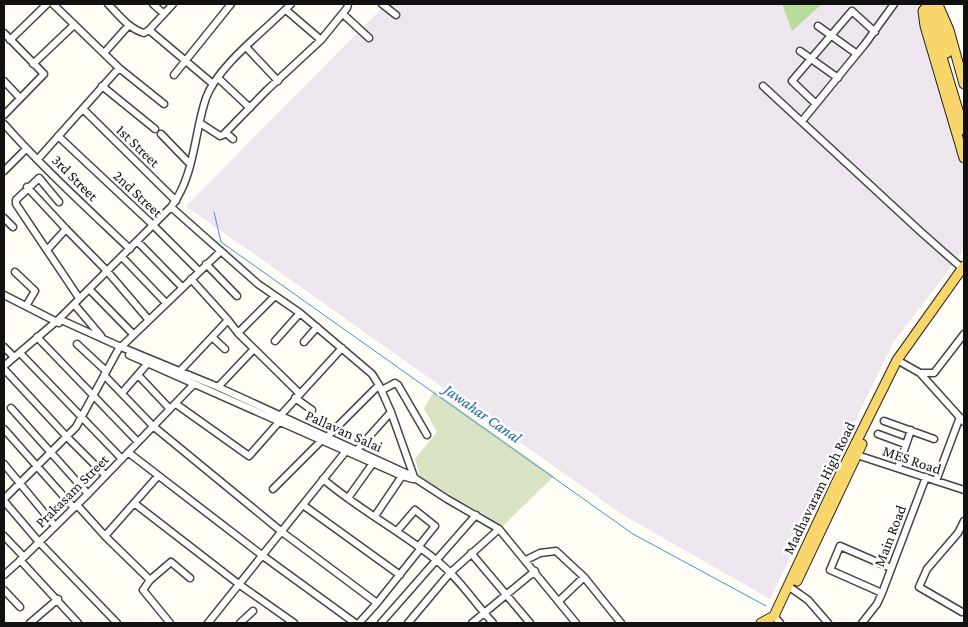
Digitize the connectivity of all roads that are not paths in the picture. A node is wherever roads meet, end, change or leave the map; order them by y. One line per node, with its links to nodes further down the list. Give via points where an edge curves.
1 (47, 4): 24 (street)
2 (53, 4): 16 (street)
3 (108, 4): 17 (street)
4 (154, 4): 13 (street)
5 (173, 4): 13 (street)
6 (230, 4): 31 (street)
7 (291, 4): 12 (street)
8 (348, 4): 14 (street)
9 (382, 4): 15 (street)
10 (894, 4): 20 (street)
11 (930, 4): 40 (main road, via 939,7 949,30); 43 (main road); 61 (main road, via 923,11 925,26)
12 (286, 10): 25 (street); 26 (street)
13 (163, 13): 19 (street)
14 (343, 14): 23 (street); 25 (street)
15 (396, 15)
16 (74, 25): 28 (street); 32 (street)
17 (129, 25): 19 (street, via 138,31); 28 (street)
18 (818, 26): 22 (street)
19 (146, 31): 31 (street)
20 (875, 32): 22 (street, via 852,11); 29 (street)
21 (4, 34): 24 (street)
22 (830, 36): 29 (street); 30 (street)
23 (368, 38)
24 (10, 40): 32 (street)
25 (321, 40): 37 (street)
26 (246, 47): 35 (street); 37 (street)
27 (800, 51): 30 (street)
28 (104, 53): 33 (street)
29 (857, 54): 36 (street)
30 (812, 58): 36 (street); 46 (street, via 792,81)
31 (184, 61): 34 (street); 39 (street)
32 (33, 64): 44 (street, via 44,74)
33 (119, 68): 41 (street); 45 (street)
34 (174, 75)
35 (218, 78): 39 (street); 47 (street)
36 (838, 78): 46 (street)
37 (278, 80): 47 (street)
38 (4, 81): 44 (street)
39 (212, 84): 51 (street)
40 (964, 84)
41 (102, 86): 48 (street); 54 (street)
42 (763, 86): 52 (street)
43 (957, 96): 49 (main road); 55 (main road)
44 (20, 98): 50 (street)
45 (164, 104)
46 (816, 104): 52 (street)
47 (250, 108): 56 (street)
48 (83, 110): 58 (street); 66 (street, 1st Street)
49 (964, 111)
50 (4, 115)
51 (200, 122): 56 (street, via 220,136); 63 (street)
52 (802, 122): 79 (street)
53 (4, 124): 60 (street, 3rd Street)
54 (155, 129)
55 (964, 130)
56 (226, 133): 59 (street)
57 (161, 134): 63 (street)
58 (58, 136): 62 (street); 70 (street, 2nd Street)
59 (233, 139)
60 (26, 149): 62 (street, 3rd Street); 64 (street)
61 (964, 158)
62 (38, 159): 74 (street, 3rd Street)
63 (190, 164): 66 (street)
64 (4, 171)
65 (27, 187): 67 (street, via 40,179); 72 (street); 75 (street, via 17,197 16,204)
66 (176, 201): 68 (street)
67 (59, 202)
68 (171, 207): 70 (street); 76 (street)
69 (4, 218): 71 (street)
70 (153, 225): 73 (street); 80 (street, 2nd Street)
71 (13, 227)
72 (66, 229): 75 (street); 82 (street)
73 (137, 241): 74 (street); 84 (street)
74 (130, 249): 77 (street)
75 (47, 250): 89 (street)
76 (221, 252): 78 (street); 88 (street)
77 (122, 257): 82 (street); 90 (street)
78 (206, 264): 80 (street); 87 (street)
79 (964, 270): 114 (main road, Madhavaram High Road)
80 (199, 271): 83 (street)
81 (15, 272): 92 (street, via 35,292)
82 (107, 272): 85 (street); 94 (street)
83 (191, 279): 84 (street); 96 (street)
84 (182, 287): 90 (street)
85 (89, 289): 89 (street); 99 (street)
86 (4, 295): 92 (street)
87 (237, 296)
88 (274, 296): 93 (street); 98 (street)
89 (79, 298): 91 (street)
90 (166, 303): 94 (street)
91 (74, 304): 95 (street); 103 (street)
92 (26, 306): 95 (street)
93 (300, 313): 97 (street); 104 (street)
94 (148, 319): 99 (street)
95 (58, 320): 102 (street); 103 (street, Pallavan Salai); 108 (street)
96 (228, 320): 98 (street); 101 (street)
97 (317, 327): 105 (street); 109 (street)
98 (238, 333): 111 (street)
99 (133, 334): 108 (street)
100 (964, 334): 119 (street, via 934,373)
101 (212, 336): 110 (street); 117 (street)
102 (37, 337): 112 (street); 125 (street)
103 (104, 339): 108 (street, Pallavan Salai)
104 (275, 341)
105 (304, 342)
106 (76, 344): 118 (street)
107 (4, 347): 113 (street)
108 (119, 348): 115 (street); 117 (street, Pallavan Salai); 118 (street)
109 (342, 348): 123 (street, via 367,370); 126 (street)
110 (226, 349)
111 (253, 350): 122 (street); 126 (street)
112 (20, 353): 113 (street); 131 (street)
113 (14, 357): 116 (street)
114 (899, 361): 119 (street); 150 (main road, Madhavaram High Road)
115 (148, 363): 120 (street); 121 (street)
116 (4, 367): 141 (street)
117 (180, 371): 122 (street, Pallavan Salai)
118 (105, 373): 124 (street); 125 (street)
119 (920, 373): 133 (street)
120 (138, 375): 124 (street); 127 (street)
121 (194, 384): 127 (street, Prakasam Street); 132 (street)
122 (218, 388): 132 (street, Pallavan Salai)
123 (381, 388): 130 (street); 139 (street, via 398,385); 140 (street)
124 (122, 393): 135 (street)
125 (92, 395): 131 (street); 144 (street)
126 (297, 395): 129 (street); 132 (street)
127 (173, 407): 132 (street, via 249,456); 135 (street, Prakasam Street)
128 (11, 408): 148 (street)
129 (312, 410)
130 (391, 412): 146 (street); 160 (street)
131 (81, 417): 141 (street); 151 (street)
132 (280, 419): 140 (street, Pallavan Salai); 143 (street)
133 (962, 420): 162 (street)
134 (884, 421): 137 (street)
135 (153, 426): 144 (street, Prakasam Street); 178 (street)
136 (4, 429): 154 (street)
137 (911, 430): 142 (street); 145 (street)
138 (878, 434): 145 (street)
139 (427, 435)
140 (328, 436): 146 (street, Pallavan Salai)
141 (67, 437): 148 (street); 156 (street)
142 (934, 439)
143 (321, 440): 147 (street); 164 (street)
144 (138, 442): 149 (street, Prakasam Street)
145 (905, 444): 155 (street)
146 (356, 450): 160 (street, Pallavan Salai)
147 (346, 451): 152 (street); 161 (street)
148 (51, 453): 154 (street); 166 (street)
149 (128, 453): 151 (street, Prakasam Street); 157 (street)
150 (854, 454): 155 (street, MES Road); 197 (main road, Madhavaram High Road)
151 (122, 459): 156 (street, Prakasam Street)
152 (373, 463): 158 (street); 167 (street)
153 (4, 464): 163 (street)
154 (38, 466): 163 (street); 171 (street)
155 (898, 468): 159 (street, MES Road)
156 (105, 475): 166 (street, Prakasam Street)
157 (158, 476): 169 (street); 184 (street)
158 (402, 476): 160 (street); 173 (street)
159 (926, 477): 162 (street, MES Road); 188 (street, Main Road)
160 (414, 478): 172 (street, Pallavan Salai)
161 (323, 479): 167 (street); 170 (street)
162 (936, 481): 165 (street, MES Road)
163 (20, 482): 168 (street); 175 (street)
164 (273, 489)
165 (964, 490)
166 (88, 494): 171 (street, Prakasam Street)
167 (348, 498): 173 (street)
168 (4, 500): 181 (street)
169 (134, 503): 180 (street); 196 (street)
170 (303, 505): 178 (street); 192 (street)
171 (75, 506): 175 (street, Prakasam Street); 180 (street)
172 (476, 515): 176 (street, Pallavan Salai); 186 (street)
173 (375, 516): 177 (street)
174 (964, 521): 206 (street, via 958,534 927,569 919,587)
175 (55, 526): 181 (street, Prakasam Street)
176 (499, 529): 183 (street); 187 (street, Pallavan Salai)
177 (397, 531): 182 (street); 182 (street, via 415,510 434,526)
178 (282, 532): 184 (street); 203 (street)
179 (4, 536): 185 (street)
180 (105, 536): 195 (street)
181 (39, 542): 185 (street, Prakasam Street); 211 (street)
182 (420, 547): 186 (street); 192 (street)
183 (471, 553): 190 (street); 200 (street)
184 (263, 556): 196 (street); 216 (street)
185 (22, 559): 191 (street, Prakasam Street); 201 (street)
186 (437, 560): 190 (street); 217 (street)
187 (526, 560): 189 (street, Pallavan Salai); 193 (street, via 540,553 556,552)
188 (891, 568): 199 (street, Main Road); 199 (street, via 840,546 830,570)
189 (534, 571): 200 (street); 202 (street, Pallavan Salai)
190 (450, 573): 207 (street); 218 (street)
191 (4, 574)
192 (400, 575): 203 (street)
193 (584, 577): 202 (street); 223 (street)
194 (190, 578): 195 (street, via 171,562)
195 (150, 580): 212 (street, via 142,590)
196 (240, 585): 213 (street); 215 (street)
197 (790, 588): 208 (main road, via 783,596); 225 (street, via 808,600)
198 (4, 590): 204 (street)
199 (882, 593): 226 (street, Main Road)
200 (506, 595): 207 (street); 221 (street)
201 (58, 599): 209 (street); 210 (street)
202 (559, 601): 222 (street, Pallavan Salai)
203 (377, 603): 216 (street)
204 (20, 607)
205 (252, 611): 214 (street)
206 (962, 612)
207 (484, 613): 219 (street); 220 (street)
208 (777, 619): 224 (main road)
209 (30, 623)
210 (78, 623)
211 (117, 623)
212 (169, 623)
213 (208, 623)
214 (240, 623)
215 (294, 623)
216 (357, 623)
217 (381, 623)
218 (408, 623)
219 (472, 623)
220 (493, 623)
221 (530, 623)
222 (576, 623)
223 (621, 623)
224 (762, 623)
225 (828, 623)
226 (862, 623)

